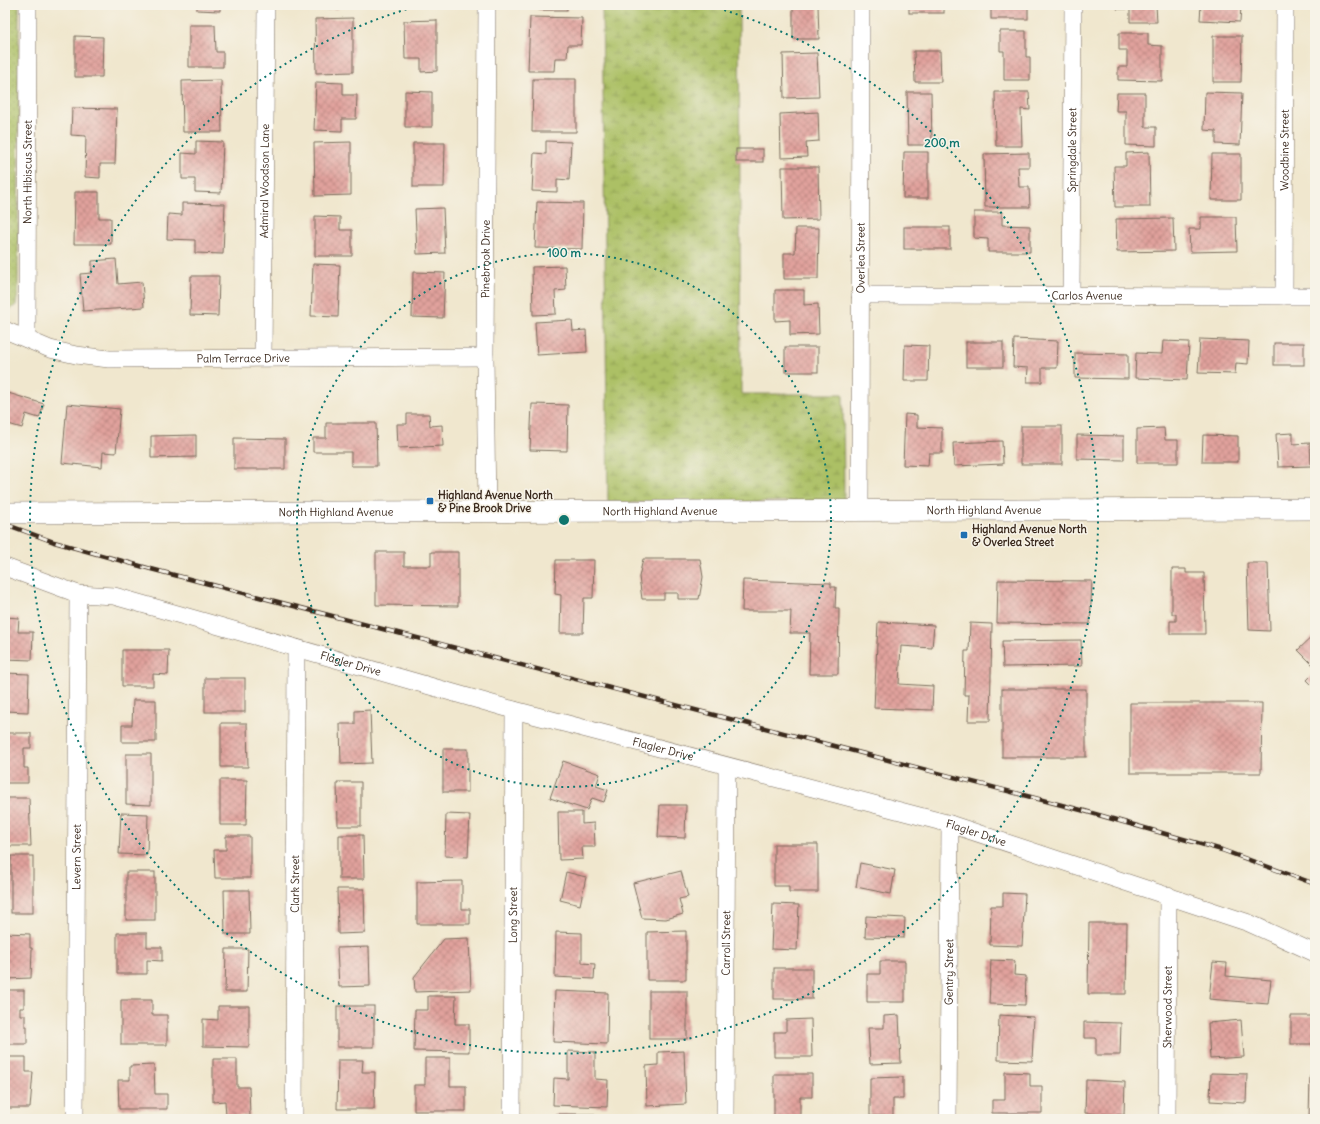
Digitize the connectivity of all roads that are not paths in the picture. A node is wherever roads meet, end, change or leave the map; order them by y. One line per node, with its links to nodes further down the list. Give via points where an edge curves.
1 (28, 5): 12 (street, North Hibiscus Street)
2 (266, 5): 13 (street, Admiral Woodson Lane)
3 (487, 5): 14 (street, Pinebrook Drive)
4 (861, 5): 7 (street, Overlea Street)
5 (1073, 5): 8 (street, Springdale Street)
6 (1285, 5): 9 (street, Woodbine Street)
7 (860, 295): 8 (street, Carlos Avenue); 16 (street, Overlea Street)
8 (1071, 296): 9 (street, Carlos Avenue)
9 (1284, 296): 10 (street, Carlos Avenue)
10 (1315, 296)
11 (5, 330): 12 (street, Palm Terrace Drive)
12 (27, 340): 13 (street, Palm Terrace Drive, via 76,356 109,359)
13 (264, 357): 14 (street, Palm Terrace Drive)
14 (485, 357): 17 (street, Pinebrook Drive)
15 (1315, 509): 16 (street, North Highland Avenue)
16 (860, 510): 17 (street, North Highland Avenue)
17 (487, 512): 18 (street, North Highland Avenue)
18 (5, 513)
19 (5, 566): 20 (street, Flagler Drive)
20 (78, 594): 21 (street, Flagler Drive, via 114,596); 27 (street, Levern Street)
21 (296, 648): 22 (street, Flagler Drive); 28 (street, Clark Street)
22 (514, 710): 23 (street, Flagler Drive); 29 (street, Long Street)
23 (727, 766): 24 (street, Flagler Drive); 30 (street, Carroll Street)
24 (950, 824): 25 (street, Flagler Drive); 31 (street, Gentry Street)
25 (1168, 896): 26 (street, Flagler Drive, via 1249,922); 32 (street, Sherwood Street)
26 (1315, 953)
27 (75, 1119)
28 (294, 1119)
29 (512, 1119)
30 (725, 1119)
31 (948, 1119)
32 (1167, 1119)

